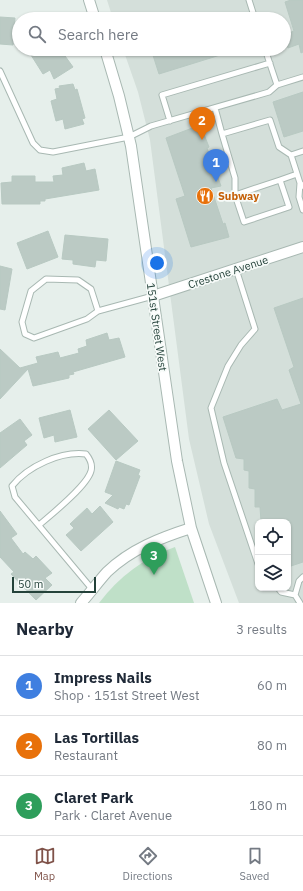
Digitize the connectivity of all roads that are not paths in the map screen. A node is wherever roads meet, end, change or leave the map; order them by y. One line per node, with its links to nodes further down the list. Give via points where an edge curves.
1 (89, 0): 3 (street)
2 (249, 0): 4 (lane)
3 (93, 12)
4 (253, 12)
5 (107, 56): 14 (street, 151st Street West)
6 (268, 56): 7 (lane)
7 (270, 63): 10 (lane); 12 (lane, via 162,95)
8 (0, 71): 14 (lane, via 32,143 40,150 53,152)
9 (303, 77): 10 (lane)
10 (277, 85): 11 (lane, via 269,92)
11 (215, 108): 12 (lane); 13 (lane)
12 (170, 121): 14 (lane)
13 (222, 134): 16 (lane, via 270,120 278,147); 20 (lane, via 235,178)
14 (129, 136): 24 (street, 151st Street West)
15 (303, 151): 16 (lane)
16 (291, 155): 17 (lane)
17 (297, 174): 18 (lane); 19 (lane)
18 (280, 180): 20 (lane); 20 (lane, via 289,207 244,222)
19 (302, 184): 21 (lane, via 299,197)
20 (234, 195)
21 (303, 210)
22 (303, 247): 23 (street, Crestone Avenue)
23 (236, 269): 24 (street, Crestone Avenue); 28 (lane, via 255,329 228,366 212,408 224,463)
24 (153, 296): 25 (lane); 27 (street, 151st Street West, via 177,461)
25 (98, 311): 25 (lane, via 87,319 34,338 24,334 22,322 31,291 46,279 78,280 90,289)
26 (39, 525): 26 (lane, via 15,497 12,486 19,478 46,462 75,453 86,454 91,461 91,471 85,483); 30 (lane)
27 (191, 528): 30 (street, via 139,549 109,571); 34 (street, 151st Street West)
28 (255, 555)
29 (303, 577): 32 (lane, via 299,581)
30 (92, 589): 33 (street)
31 (281, 591): 32 (lane)
32 (295, 595): 35 (lane)
33 (81, 603)
34 (216, 603)
35 (300, 603)

